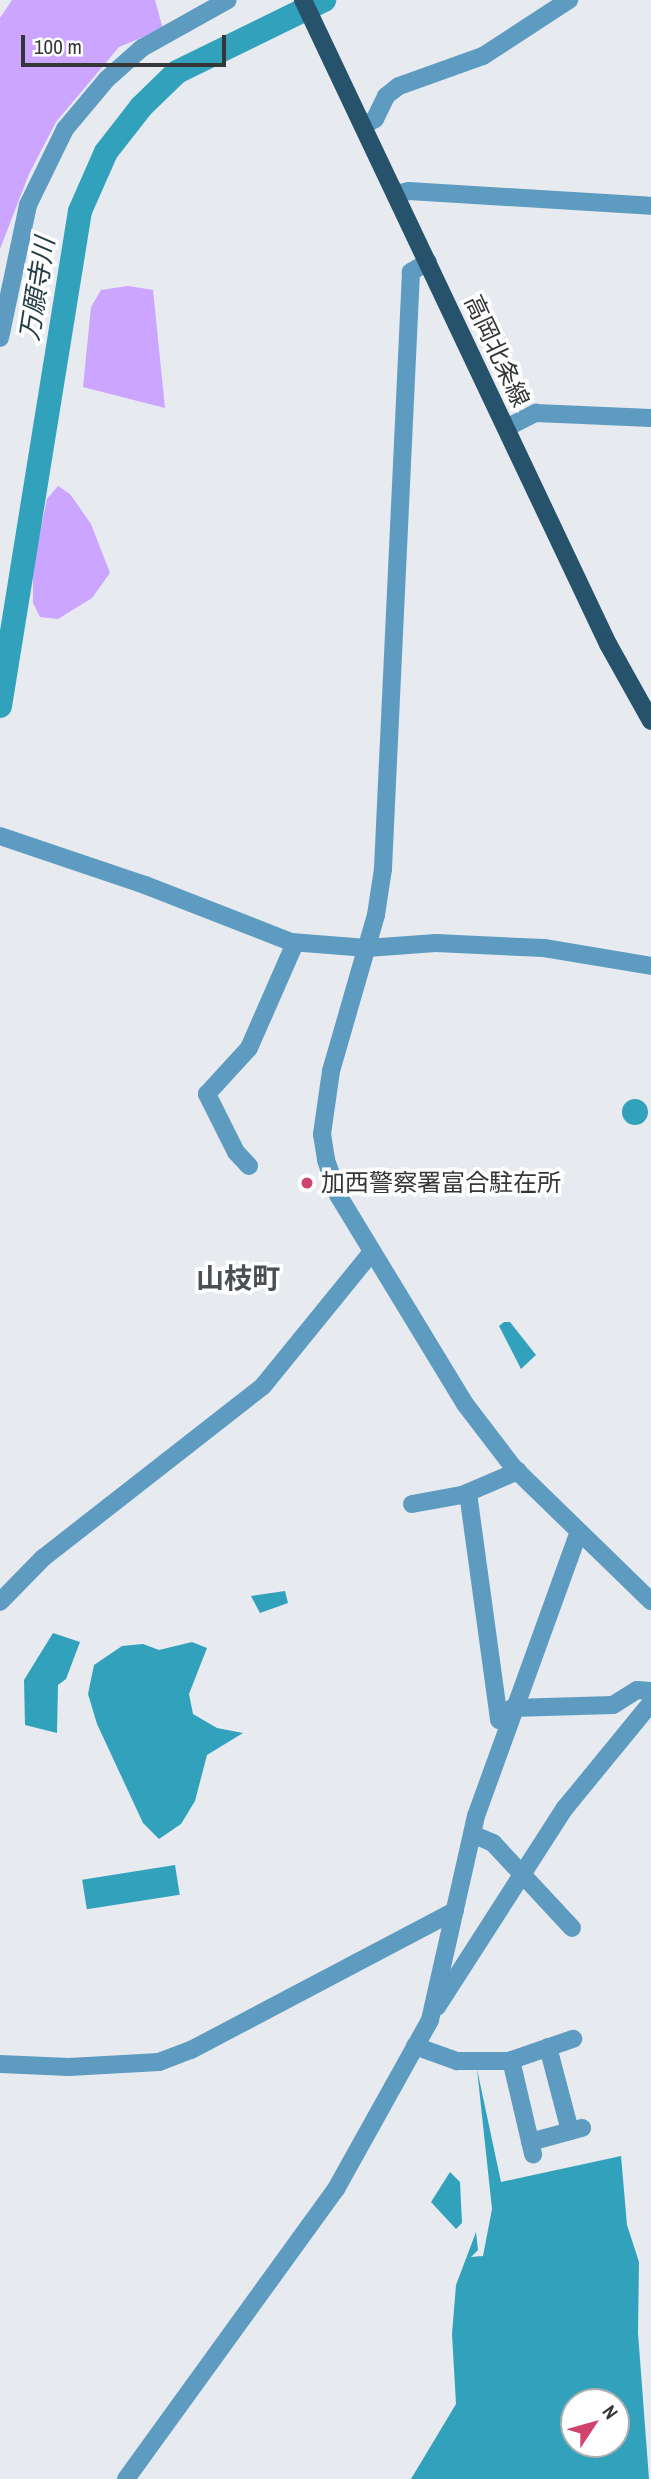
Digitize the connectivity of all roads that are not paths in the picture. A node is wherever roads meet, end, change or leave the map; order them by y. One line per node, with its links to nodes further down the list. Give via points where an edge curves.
1 (228, 0): 8 (street, via 142,48 107,79 65,129 20,231)
2 (303, 0): 4 (main road, 高岡北条線)
3 (569, 0): 4 (street, via 483,56 400,86 386,96 375,119)
4 (363, 126): 5 (main road, 高岡北条線)
5 (395, 194): 6 (street, via 409,191); 7 (main road, 高岡北条線)
6 (651, 206)
7 (428, 262): 10 (main road, 高岡北条線); 14 (street, via 411,272 383,869)
8 (0, 338)
9 (651, 418): 10 (street, via 536,414)
10 (506, 428): 11 (main road, 高岡北条線, via 608,644)
11 (651, 721)
12 (4, 838): 13 (street)
13 (295, 943): 14 (street); 16 (street, via 249,1048 207,1094 236,1152)
14 (367, 948): 15 (street, via 436,943 544,948); 17 (street, via 331,1071 322,1134 338,1195)
15 (651, 966)
16 (249, 1166)
17 (372, 1252): 18 (street, via 465,1404); 23 (street, via 262,1385 43,1558)
18 (518, 1471): 19 (street); 21 (street)
19 (468, 1493): 20 (street); 26 (street, via 499,1720)
20 (412, 1504)
21 (578, 1534): 22 (street); 26 (street)
22 (651, 1601)
23 (0, 1602)
24 (651, 1691): 26 (street, via 637,1690 613,1705)
25 (651, 1703): 28 (street, via 565,1808)
26 (510, 1714): 27 (street)
27 (472, 1833): 28 (street, via 493,1843); 29 (street)
28 (521, 1873): 30 (street); 31 (street, via 440,2007)
29 (455, 1911): 31 (street); 36 (street, via 191,2050 159,2062 69,2067)
30 (572, 1928)
31 (433, 2007): 33 (street)
32 (573, 2039): 34 (street)
33 (415, 2046): 35 (street, via 457,2061); 37 (street, via 336,2189)
34 (548, 2048): 35 (street); 35 (street, via 576,2129 531,2148)
35 (511, 2060)
36 (0, 2064)
37 (127, 2479)

